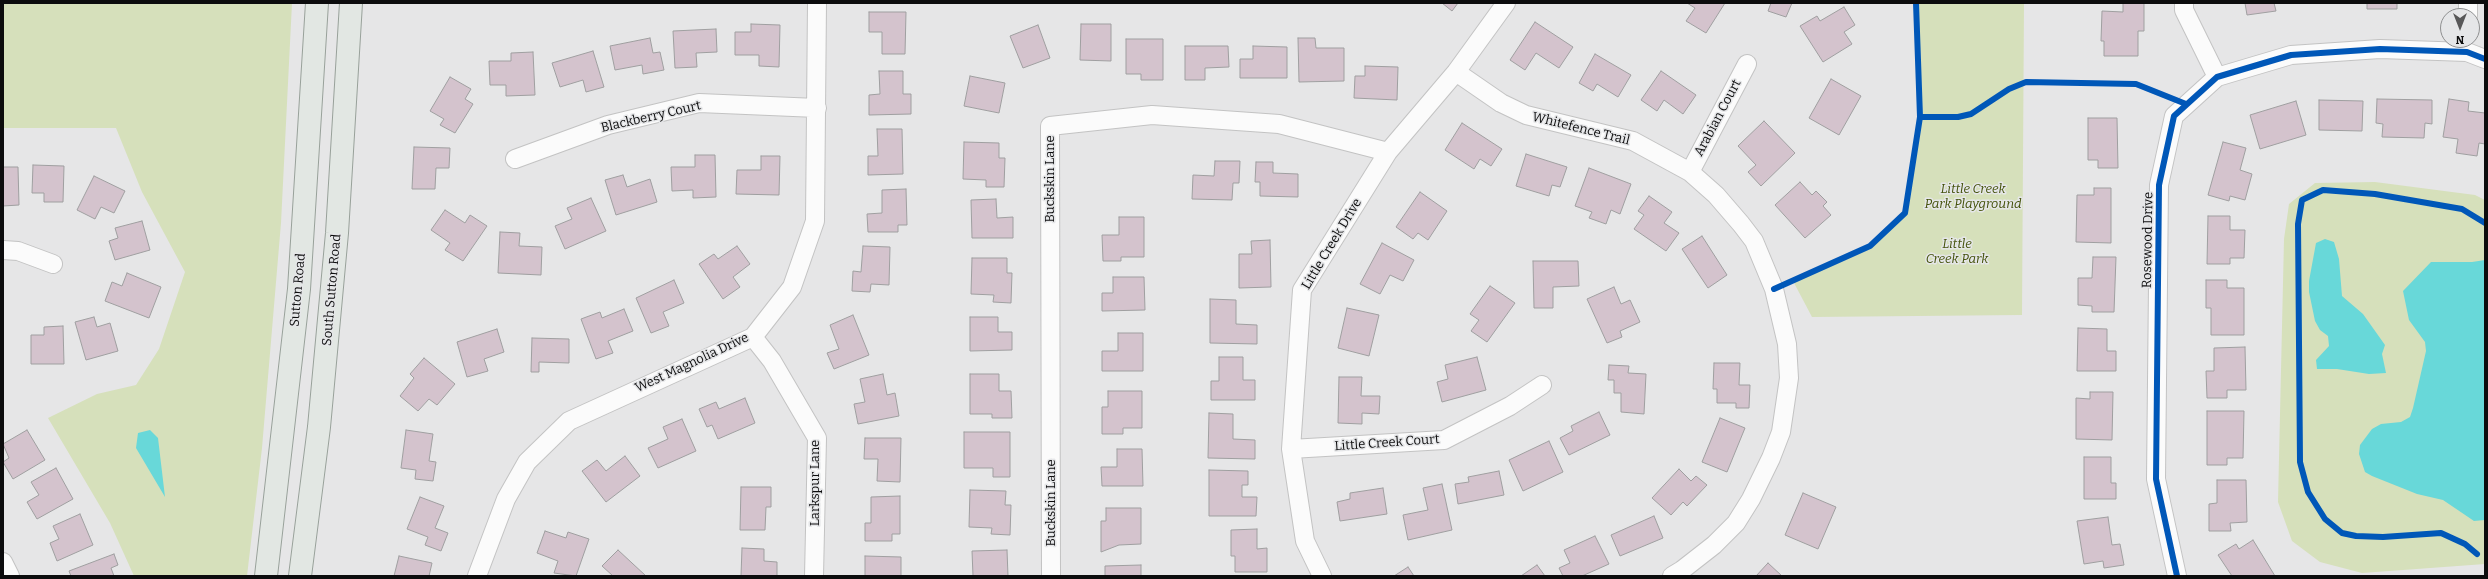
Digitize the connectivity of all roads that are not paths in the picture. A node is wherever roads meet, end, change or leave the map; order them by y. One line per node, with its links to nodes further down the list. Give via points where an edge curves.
1 (317, 3): 24 (main road, Sutton Road, via 299,290)
2 (351, 3): 25 (main road, South Sutton Road, via 337,233 319,427)
3 (818, 3): 12 (street, West Magnolia Drive)
4 (1506, 3): 10 (street, Little Creek Drive)
5 (2184, 3): 11 (street, via 2184,10)
6 (2440, 47): 11 (street, Rosewood Drive, via 2291,55)
7 (2470, 48): 8 (street, Rosewood Drive)
8 (2485, 59)
9 (1747, 64): 15 (street, Arabian Court)
10 (1456, 72): 13 (street, Little Creek Drive); 15 (street, Whitefence Trail, via 1501,103 1526,115 1633,141)
11 (2217, 76): 30 (street, Rosewood Drive, via 2174,116 2159,185 2156,479)
12 (817, 108): 14 (street, Blackberry Court, via 699,103 608,126); 18 (street, West Magnolia Drive, via 815,222 792,287)
13 (1388, 152): 20 (street, Little Creek Drive, via 1302,290); 28 (street, Buckskin Lane, via 1279,124 1152,115 1050,126)
14 (515, 159)
15 (1690, 172): 22 (street, Whitefence Trail, via 1716,195 1754,242 1774,289 1782,316 1789,378 1781,432 1751,499 1736,523)
16 (3, 250): 17 (street, via 18,251)
17 (53, 264)
18 (752, 337): 26 (street, West Magnolia Drive, via 569,421 527,462 506,499); 27 (street, Larkspur Lane, via 772,361 817,438)
19 (1542, 386): 20 (street, Little Creek Court, via 1510,406 1444,440)
20 (1291, 449): 29 (street, Little Creek Drive, via 1305,541)
21 (3, 562): 23 (street)
22 (1680, 574)
23 (10, 576)
24 (266, 576)
25 (300, 576)
26 (477, 576)
27 (814, 576)
28 (1051, 576)
29 (1322, 576)
30 (2177, 576)

